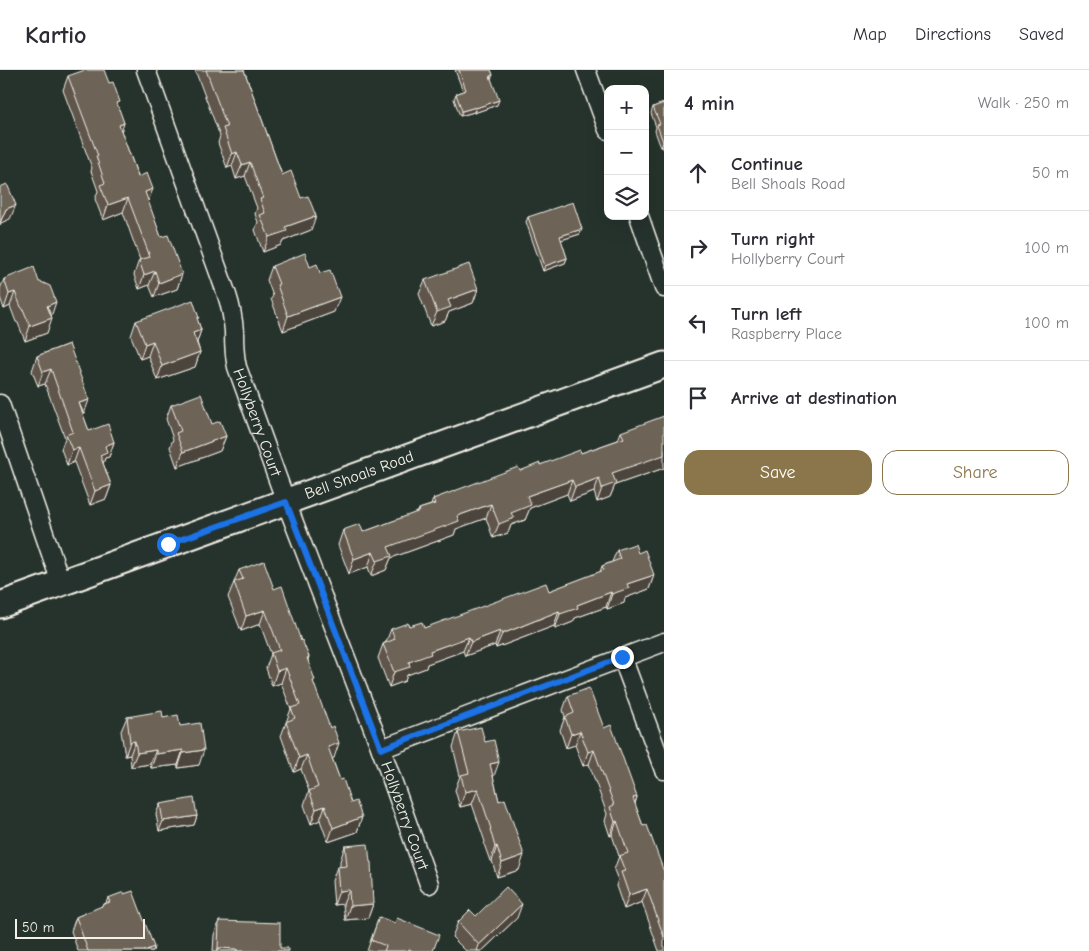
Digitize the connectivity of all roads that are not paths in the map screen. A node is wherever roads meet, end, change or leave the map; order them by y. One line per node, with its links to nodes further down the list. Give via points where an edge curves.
1 (146, 70): 8 (street, Hollyberry Court, via 227,296 232,313 237,367)
2 (586, 70): 3 (street)
3 (604, 119)
4 (639, 220): 5 (street)
5 (664, 288)
6 (664, 365): 8 (main road, Bell Shoals Road)
7 (0, 404): 9 (street)
8 (286, 502): 9 (main road, Bell Shoals Road); 13 (street, Hollyberry Court)
9 (62, 583): 10 (main road, Bell Shoals Road)
10 (0, 605)
11 (664, 642): 12 (street)
12 (622, 657): 13 (street); 14 (street)
13 (381, 749): 15 (street, Hollyberry Court)
14 (664, 770)
15 (429, 884)

